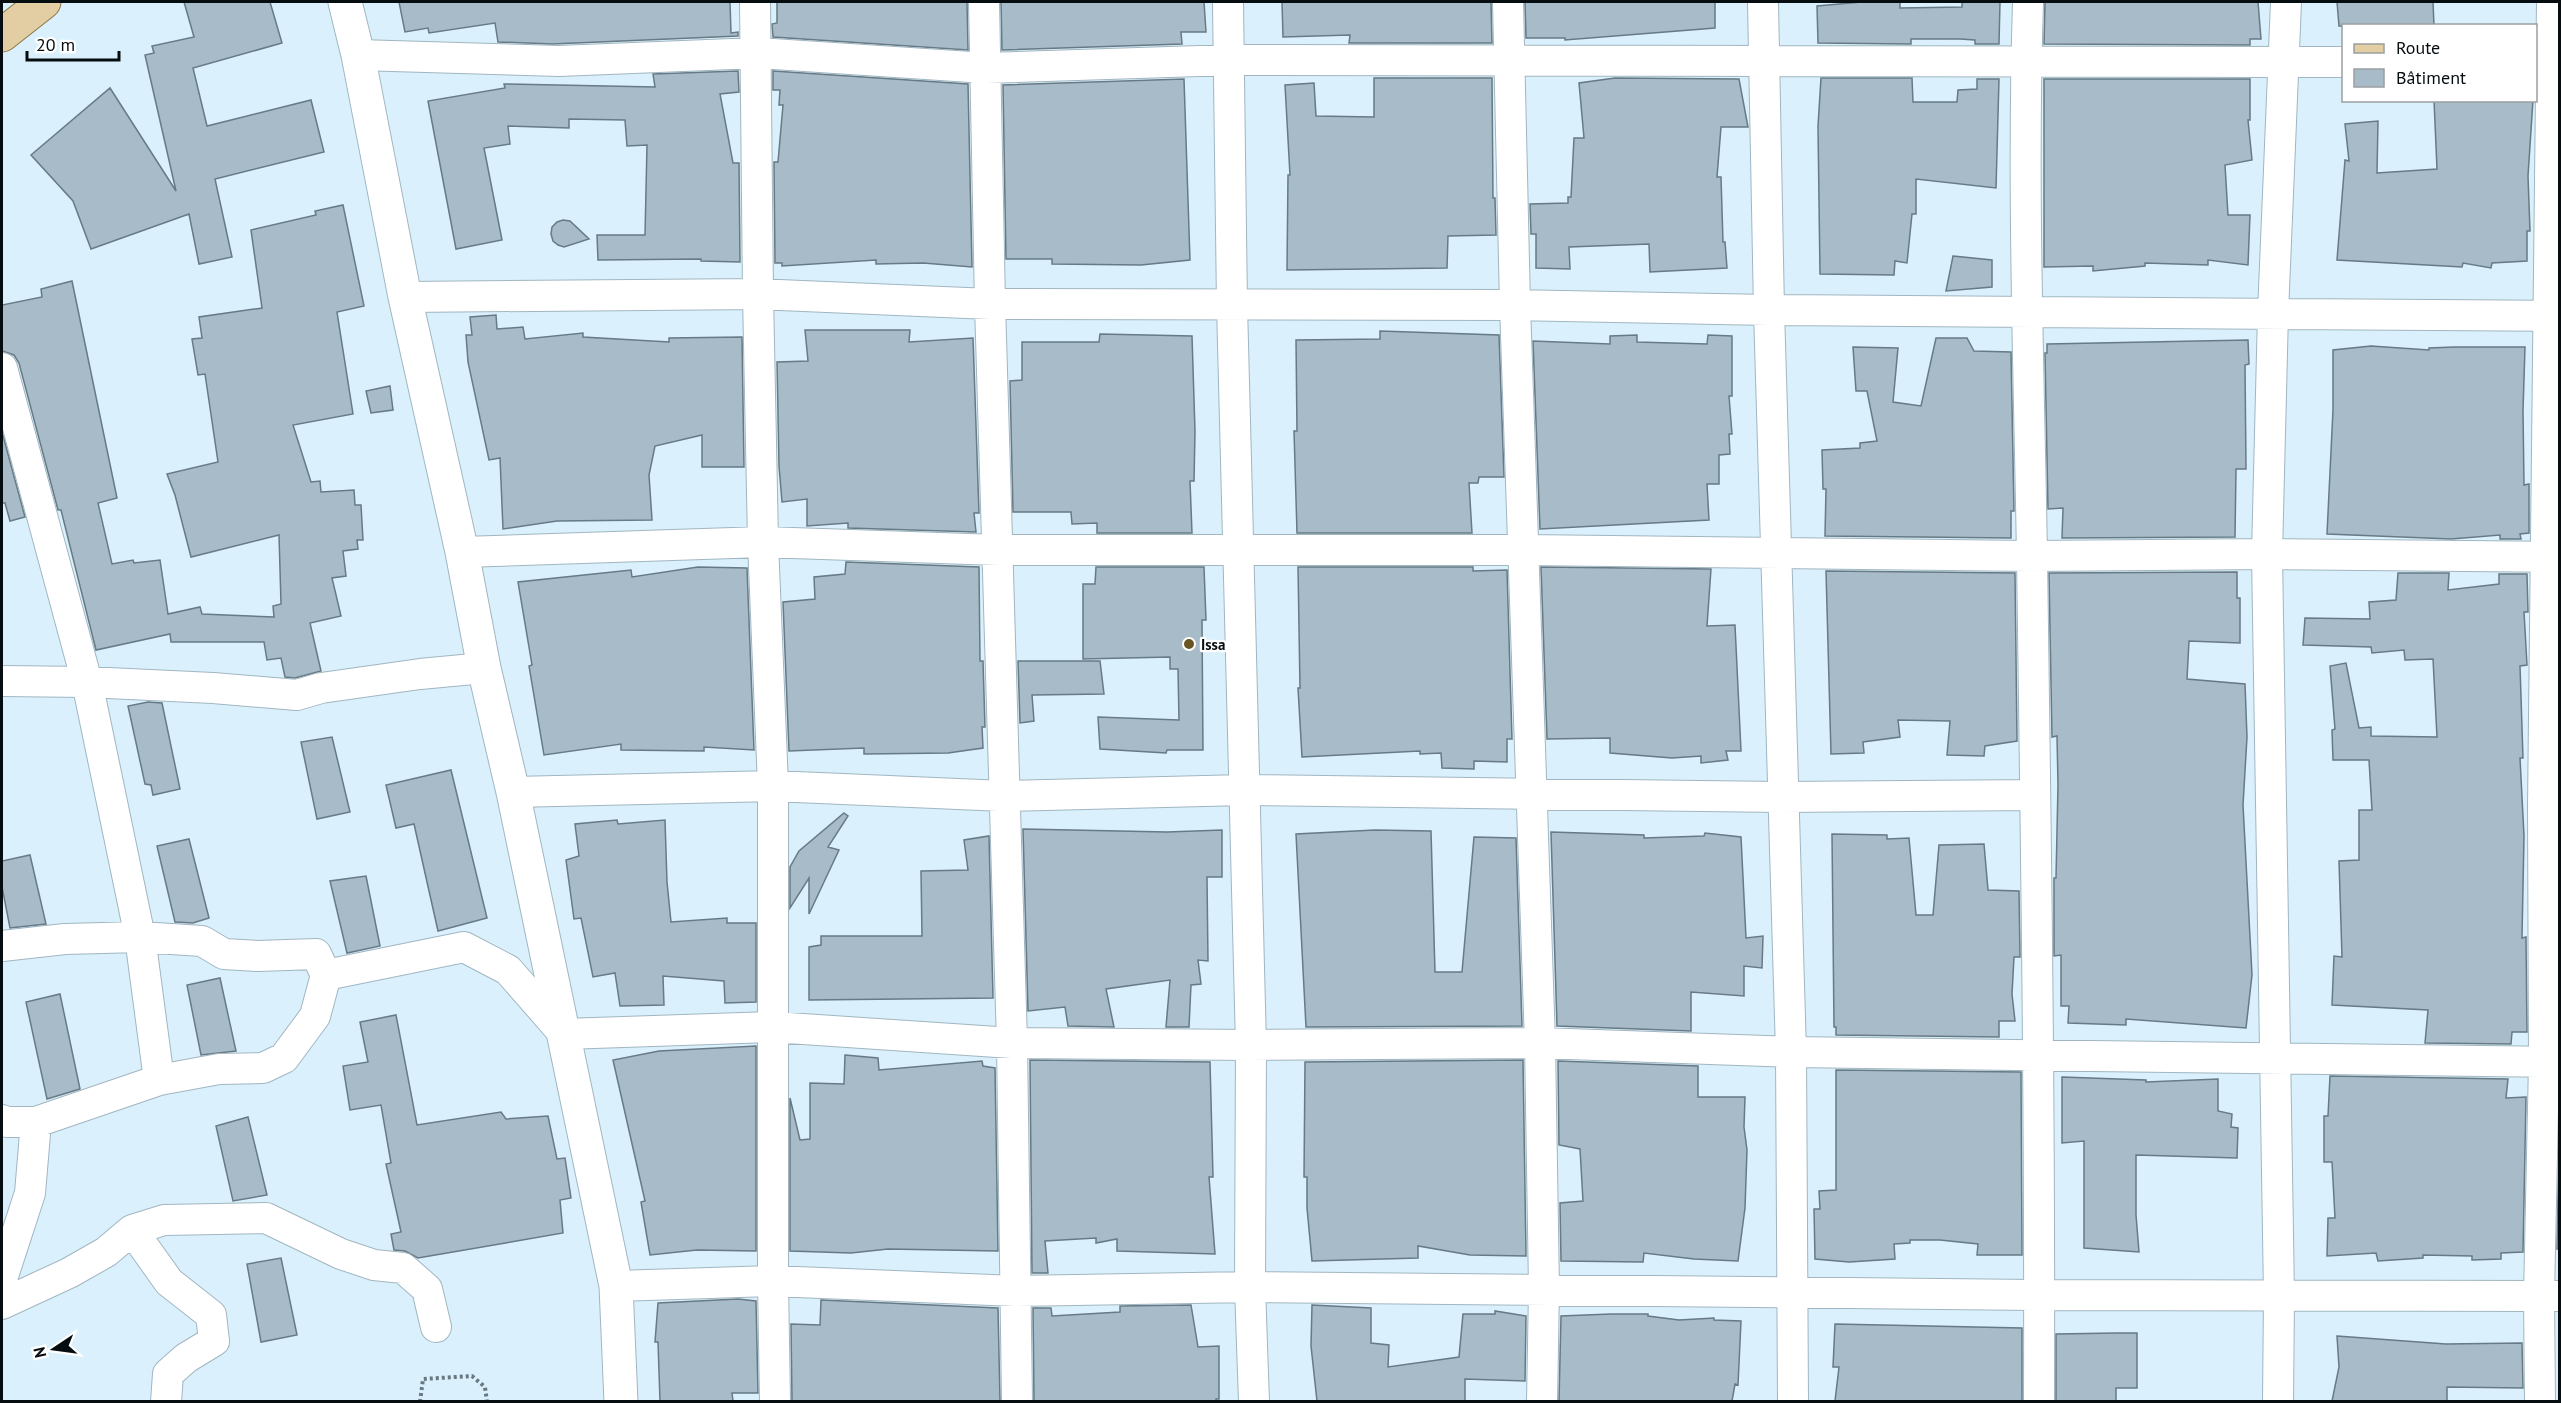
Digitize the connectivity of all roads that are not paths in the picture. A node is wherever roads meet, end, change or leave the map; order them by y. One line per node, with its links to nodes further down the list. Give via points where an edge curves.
1 (44, 2): 11 (main road)
2 (345, 2): 13 (street)
3 (755, 2): 12 (street)
4 (984, 2): 21 (street)
5 (1228, 2): 14 (street)
6 (1508, 2): 15 (street)
7 (1762, 2): 16 (street)
8 (2028, 2): 17 (street)
9 (2286, 2): 18 (street)
10 (2552, 2): 20 (street)
11 (2, 35)
12 (757, 53): 13 (street, via 559,61); 21 (street); 22 (street)
13 (358, 55): 23 (street)
14 (1230, 60): 15 (street); 21 (street); 25 (street)
15 (1511, 60): 16 (street); 26 (street)
16 (1765, 60): 17 (street); 27 (street)
17 (2026, 62): 18 (street); 28 (street)
18 (2284, 62): 19 (street); 29 (street)
19 (2342, 62)
20 (2549, 62): 30 (street)
21 (986, 68): 24 (street)
22 (758, 294): 23 (street); 24 (street); 32 (street)
23 (405, 297): 36 (street)
24 (990, 304): 25 (street); 34 (street)
25 (1232, 305): 26 (street); 33 (street)
26 (1515, 305): 27 (street); 35 (street)
27 (1769, 310): 28 (street); 37 (street)
28 (2027, 313): 29 (street); 39 (street)
29 (2273, 313): 30 (street); 38 (street)
30 (2554, 316): 40 (street)
31 (2, 369): 43 (street)
32 (763, 542): 34 (street); 36 (street); 44 (street)
33 (1240, 549): 34 (street); 35 (street); 45 (street)
34 (998, 550): 49 (street)
35 (1525, 550): 37 (street); 47 (street)
36 (462, 552): 41 (street)
37 (1777, 554): 39 (street); 50 (street)
38 (2267, 554): 39 (street); 40 (street); 62 (street)
39 (2032, 556): 48 (street)
40 (2553, 556): 51 (street)
41 (484, 668): 43 (street, via 321,688 297,696); 46 (street)
42 (2, 681): 43 (street)
43 (87, 682): 52 (street)
44 (773, 786): 46 (street); 49 (street); 55 (street)
45 (1244, 790): 47 (street); 49 (street); 59 (street)
46 (513, 792): 56 (street)
47 (1530, 793): 50 (street); 58 (street)
48 (2034, 795): 50 (street); 61 (street)
49 (1004, 796): 57 (street)
50 (1782, 797): 60 (street)
51 (2551, 807): 63 (street)
52 (140, 938): 53 (street, via 65,939); 54 (street, via 202,941 224,954 316,954); 64 (street)
53 (2, 946)
54 (326, 975): 56 (street, via 464,947 508,970); 64 (street, via 315,1016 284,1058 263,1068 219,1069)
55 (773, 1027): 56 (street); 57 (street); 69 (street)
56 (564, 1034): 70 (street)
57 (1012, 1043): 59 (street); 73 (street)
58 (1540, 1043): 59 (street); 60 (street); 72 (street)
59 (1251, 1045): 71 (street)
60 (1791, 1052): 61 (street); 74 (street)
61 (2039, 1057): 62 (street); 75 (street)
62 (2273, 1060): 63 (street); 76 (street)
63 (2552, 1062): 77 (street)
64 (159, 1080): 66 (street)
65 (2, 1120): 66 (street)
66 (36, 1122): 68 (street, via 30,1193)
67 (132, 1230): 78 (street, via 106,1252); 79 (street, via 164,1220 266,1218 363,1262 403,1268 427,1288); 80 (street, via 169,1282 211,1315 214,1341 168,1374)
68 (2, 1279)
69 (773, 1281): 70 (street); 73 (street); 82 (street)
70 (616, 1286): 81 (street)
71 (1250, 1287): 72 (street); 73 (street); 84 (street)
72 (1544, 1289): 74 (street); 85 (street)
73 (1016, 1291): 83 (street)
74 (1794, 1293): 75 (street); 86 (street)
75 (2040, 1295): 76 (street); 87 (street)
76 (2279, 1296): 77 (street); 88 (street)
77 (2549, 1296): 89 (street)
78 (2, 1304)
79 (436, 1327)
80 (165, 1401)
81 (621, 1401)
82 (775, 1401)
83 (1017, 1401)
84 (1254, 1401)
85 (1542, 1401)
86 (1793, 1401)
87 (2039, 1401)
88 (2278, 1401)
89 (2540, 1401)

